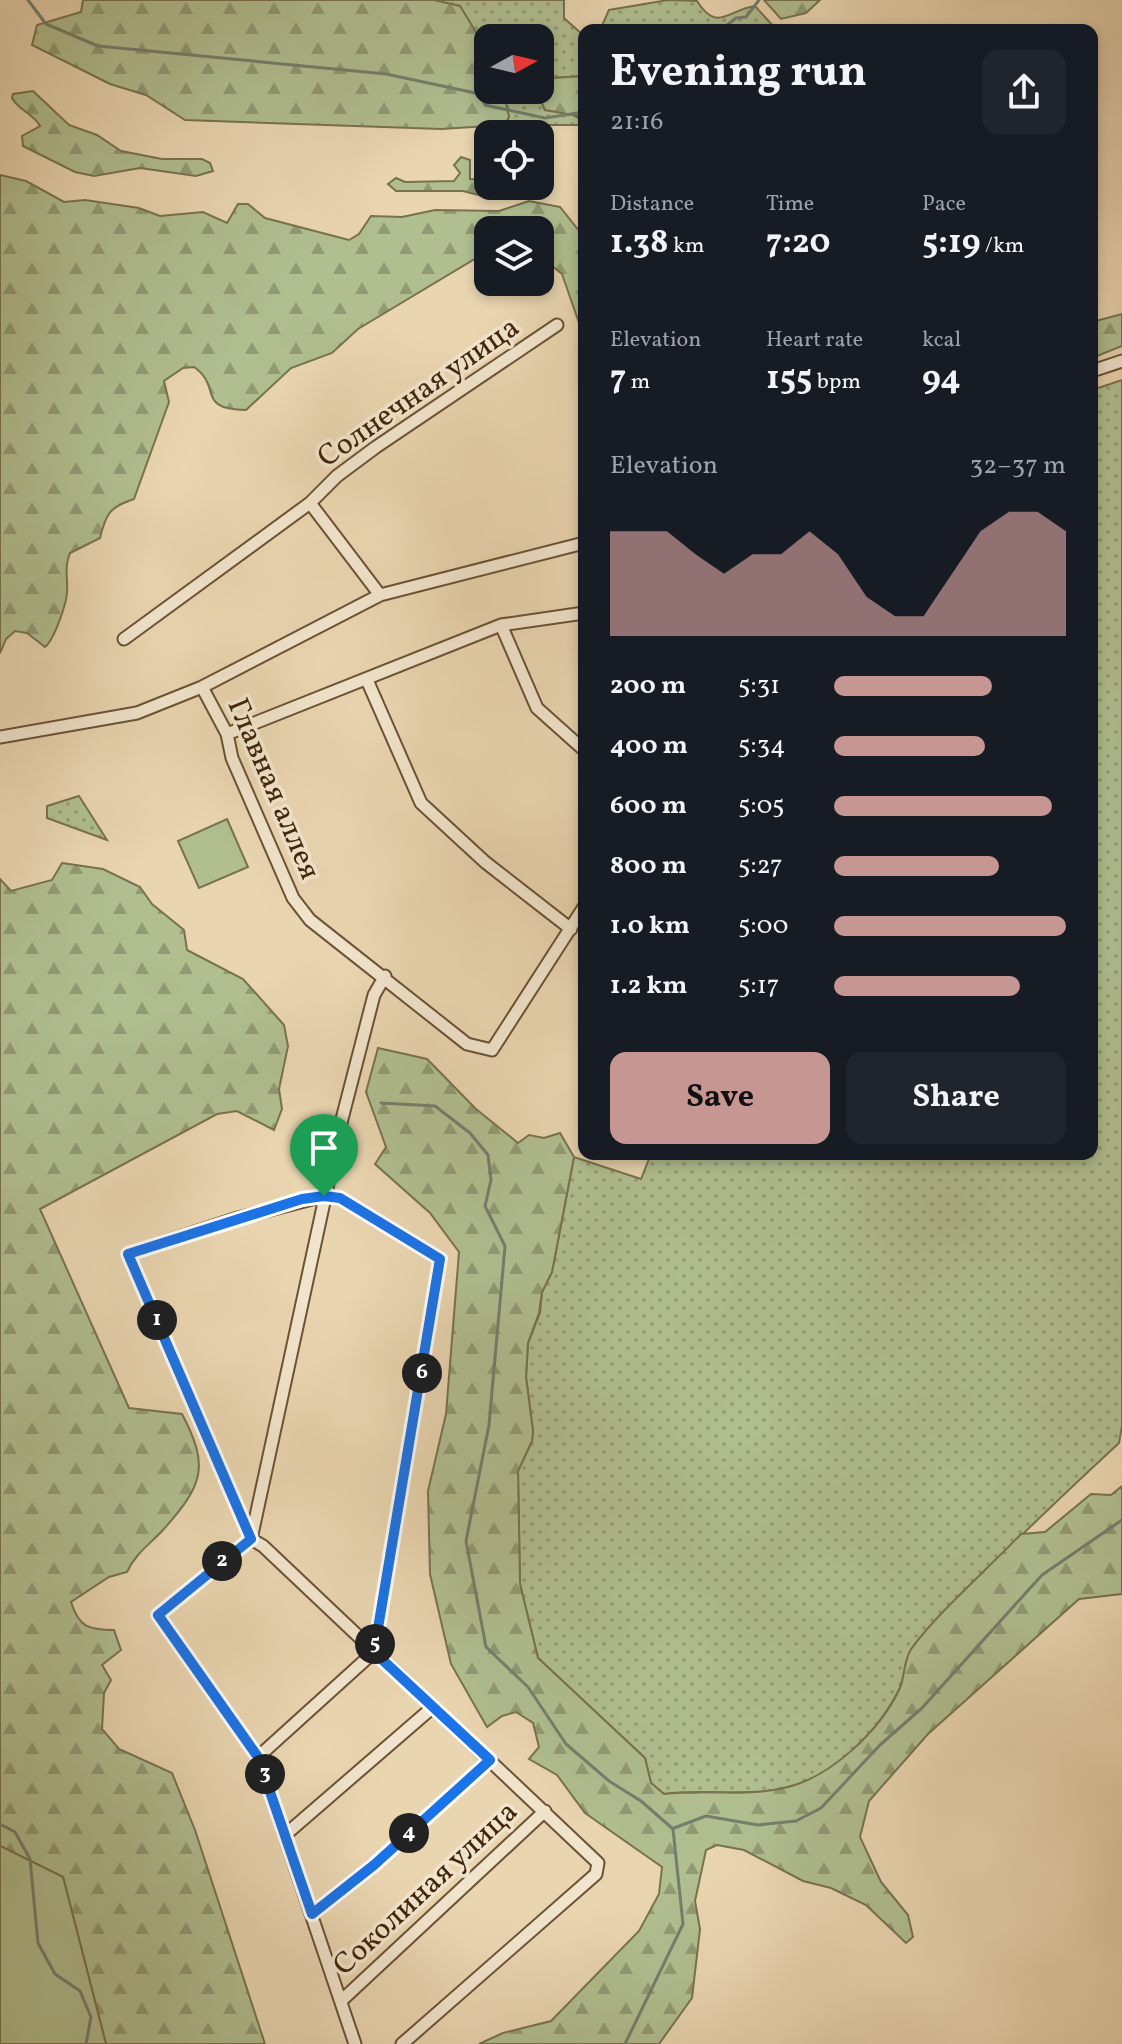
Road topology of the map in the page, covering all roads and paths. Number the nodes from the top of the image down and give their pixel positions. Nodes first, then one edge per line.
1 (557, 325) dead end
2 (1122, 361) edge
3 (1098, 369) edge
4 (310, 503) junction
5 (578, 545) edge
6 (380, 595) junction
7 (578, 614) edge
8 (501, 625) junction
9 (124, 639) dead end
10 (367, 680) junction
11 (202, 687) junction
12 (227, 734) junction
13 (0, 737) edge
14 (578, 745) edge
15 (578, 917) edge
16 (571, 929) junction
17 (385, 976) junction
18 (324, 1196) junction
19 (251, 1539) junction
20 (374, 1652) junction
21 (433, 1707) junction
22 (258, 1757) junction
23 (490, 1760) junction
24 (545, 1811) junction
25 (285, 1835) junction
26 (312, 1914) junction
27 (341, 2001) junction
28 (355, 2044) edge
29 (402, 2044) edge

1 - 4 street, Солнечная улица
2 - 3 street
4 - 6 street, Солнечная улица
4 - 9 street, Солнечная улица
5 - 6 street
6 - 11 street
7 - 8 street
8 - 10 street
8 - 14 street
10 - 12 street
10 - 16 street
11 - 12 street, Главная аллея
11 - 13 street
12 - 17 street, Главная аллея
15 - 16 street
16 - 17 street, Главная аллея
17 - 18 street
18 - 19 street
18 - 19 street
18 - 20 street
19 - 20 street
19 - 22 street
20 - 21 street
20 - 22 street
21 - 23 street
21 - 25 street
22 - 25 street
23 - 24 street
23 - 26 street
24 - 27 street, Соколиная улица
24 - 29 street
25 - 26 street
26 - 27 street
27 - 28 street

